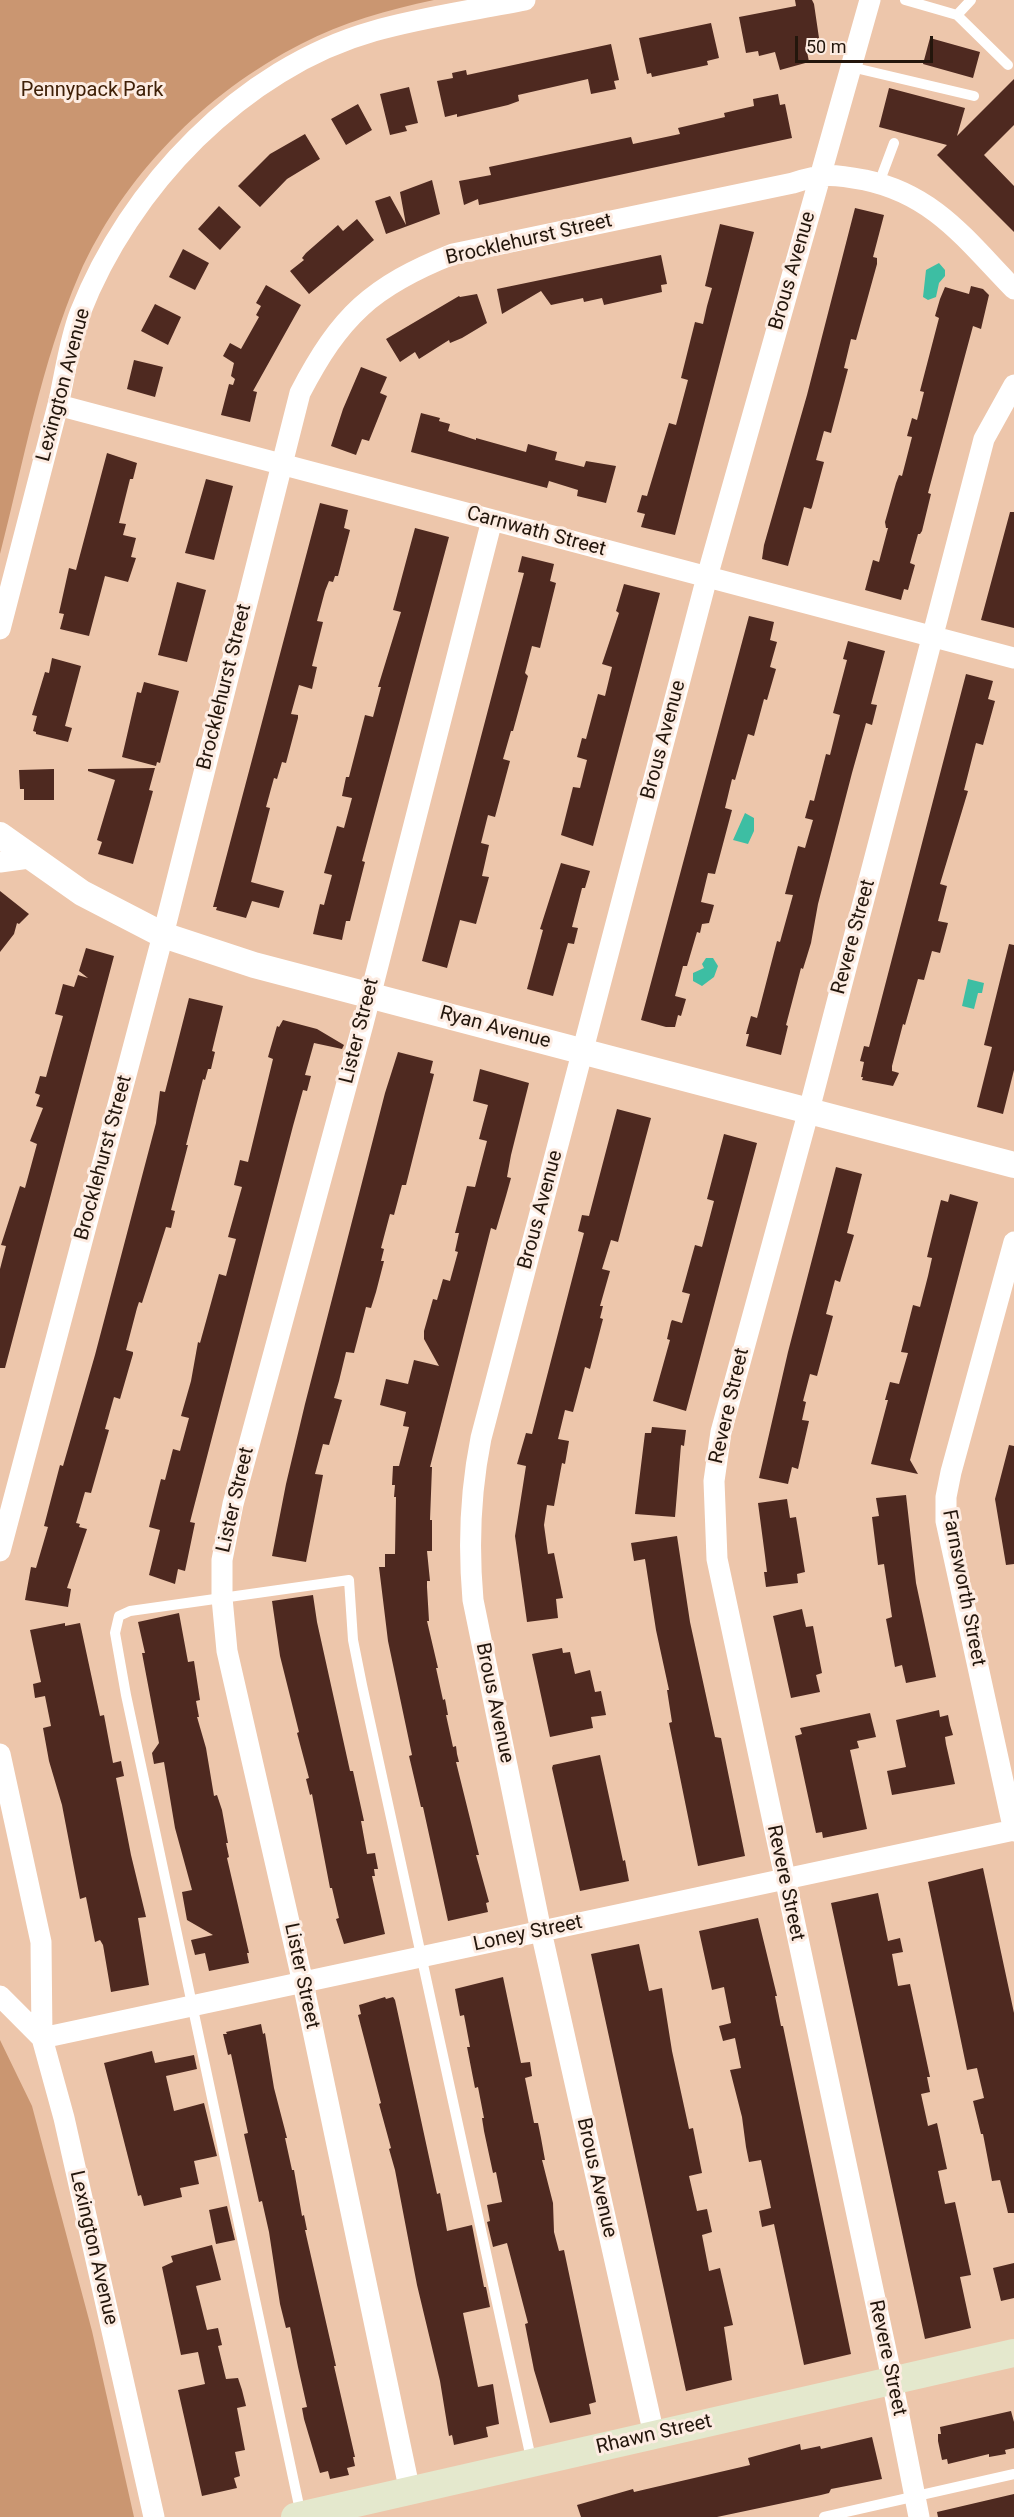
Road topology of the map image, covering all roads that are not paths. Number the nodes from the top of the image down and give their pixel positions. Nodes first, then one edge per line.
1 (525, 0) edge
2 (870, 0) edge
3 (905, 0) edge
4 (970, 0) edge
5 (957, 15) junction
6 (1008, 65) dead end
7 (851, 67) junction
8 (974, 96) dead end
9 (894, 143) dead end
10 (820, 174) junction
11 (879, 183) junction
12 (1014, 289) edge
13 (1014, 385) edge
14 (58, 405) junction
15 (282, 464) junction
16 (492, 520) junction
17 (707, 577) junction
18 (0, 629) edge
19 (934, 636) junction
20 (1014, 658) edge
21 (0, 835) edge
22 (29, 858) junction
23 (0, 862) edge
24 (163, 935) junction
25 (369, 995) junction
26 (582, 1051) junction
27 (809, 1110) junction
28 (1014, 1165) edge
29 (1014, 1242) edge
30 (0, 1551) edge
31 (222, 1598) junction
32 (0, 1754) edge
33 (1014, 1830) edge
34 (784, 1879) junction
35 (541, 1931) junction
36 (420, 1958) junction
37 (303, 1983) junction
38 (0, 1996) edge
39 (192, 2006) junction
40 (42, 2038) junction
41 (1014, 2354) edge
42 (893, 2381) junction
43 (654, 2435) junction
44 (532, 2463) junction
45 (1014, 2474) edge
46 (410, 2492) junction
47 (917, 2507) edge
48 (298, 2516) edge
49 (154, 2517) edge
50 (824, 2517) edge

1 - 14 street, Lexington Avenue
2 - 7 street, Brous Avenue
3 - 5 lane
4 - 5 lane
5 - 6 lane
7 - 8 lane
7 - 10 street, Brous Avenue
9 - 11 lane
10 - 11 street
10 - 15 street, Brocklehurst Street
10 - 17 street, Brous Avenue
11 - 12 street
13 - 19 street, Revere Street
14 - 15 street, Carnwath Street
14 - 18 street, Lexington Avenue
15 - 16 street, Carnwath Street
15 - 24 street, Brocklehurst Street
16 - 17 street, Carnwath Street
16 - 25 street, Lister Street
17 - 19 street, Carnwath Street
17 - 26 street, Brous Avenue
19 - 20 street, Carnwath Street
19 - 27 street, Revere Street
21 - 22 street, Ryan Avenue
22 - 23 street
22 - 24 street, Ryan Avenue
24 - 25 street, Ryan Avenue
24 - 30 street, Brocklehurst Street
25 - 26 street, Ryan Avenue
25 - 31 street, Lister Street
26 - 27 street, Ryan Avenue
26 - 35 street, Brous Avenue
27 - 28 street, Ryan Avenue
27 - 34 street, Revere Street
29 - 33 street, Farnsworth Street
31 - 36 lane
31 - 37 street, Lister Street
31 - 39 lane
32 - 40 street
33 - 34 street, Loney Street
34 - 35 street, Loney Street
34 - 42 street, Revere Street
35 - 36 street, Loney Street
35 - 43 street, Brous Avenue
36 - 37 street, Loney Street
36 - 44 lane
37 - 39 street, Loney Street
37 - 46 street, Lister Street
38 - 40 street, Lexington Avenue
39 - 40 street, Loney Street
39 - 48 lane
40 - 49 street, Lexington Avenue
41 - 42 main road, Rhawn Street
42 - 43 main road, Rhawn Street
42 - 47 street, Revere Street
43 - 44 main road, Rhawn Street
44 - 46 main road, Rhawn Street
45 - 47 lane
46 - 48 main road, Rhawn Street
47 - 50 lane

